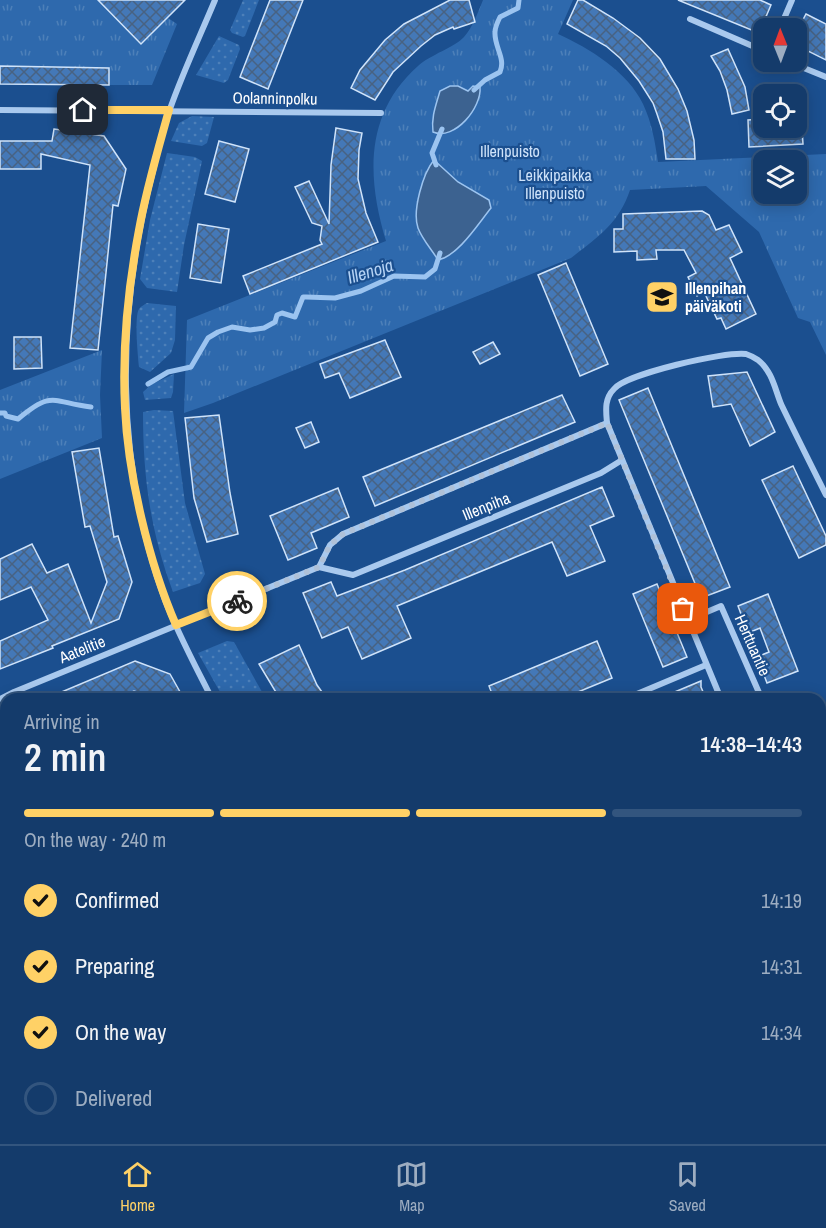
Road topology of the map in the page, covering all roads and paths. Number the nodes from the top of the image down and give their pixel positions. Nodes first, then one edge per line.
1 (215, 0) edge
2 (792, 0) edge
3 (784, 18) edge
4 (690, 19) dead end
5 (753, 46) edge
6 (807, 69) edge
7 (826, 77) edge
8 (0, 110) edge
9 (169, 110) junction
10 (381, 113) dead end
11 (607, 423) junction
12 (622, 460) junction
13 (826, 495) edge
14 (319, 567) junction
15 (688, 620) junction
16 (176, 625) junction
17 (706, 665) junction
18 (12, 693) edge
19 (209, 693) edge
20 (639, 693) edge
21 (718, 693) edge
22 (759, 693) edge

1 - 9 street
2 - 3 street
4 - 5 street
6 - 7 street
8 - 9 street, Oolanninpolku
9 - 10 street, Oolanninpolku
9 - 16 street
11 - 12 street
11 - 13 street
11 - 14 street, Illenpiha
12 - 14 street, Illenpiha
12 - 15 street
14 - 16 street
15 - 17 street
15 - 22 street, Herttuantie
16 - 18 street, Aatelitie
16 - 19 street
17 - 20 street
17 - 21 street

